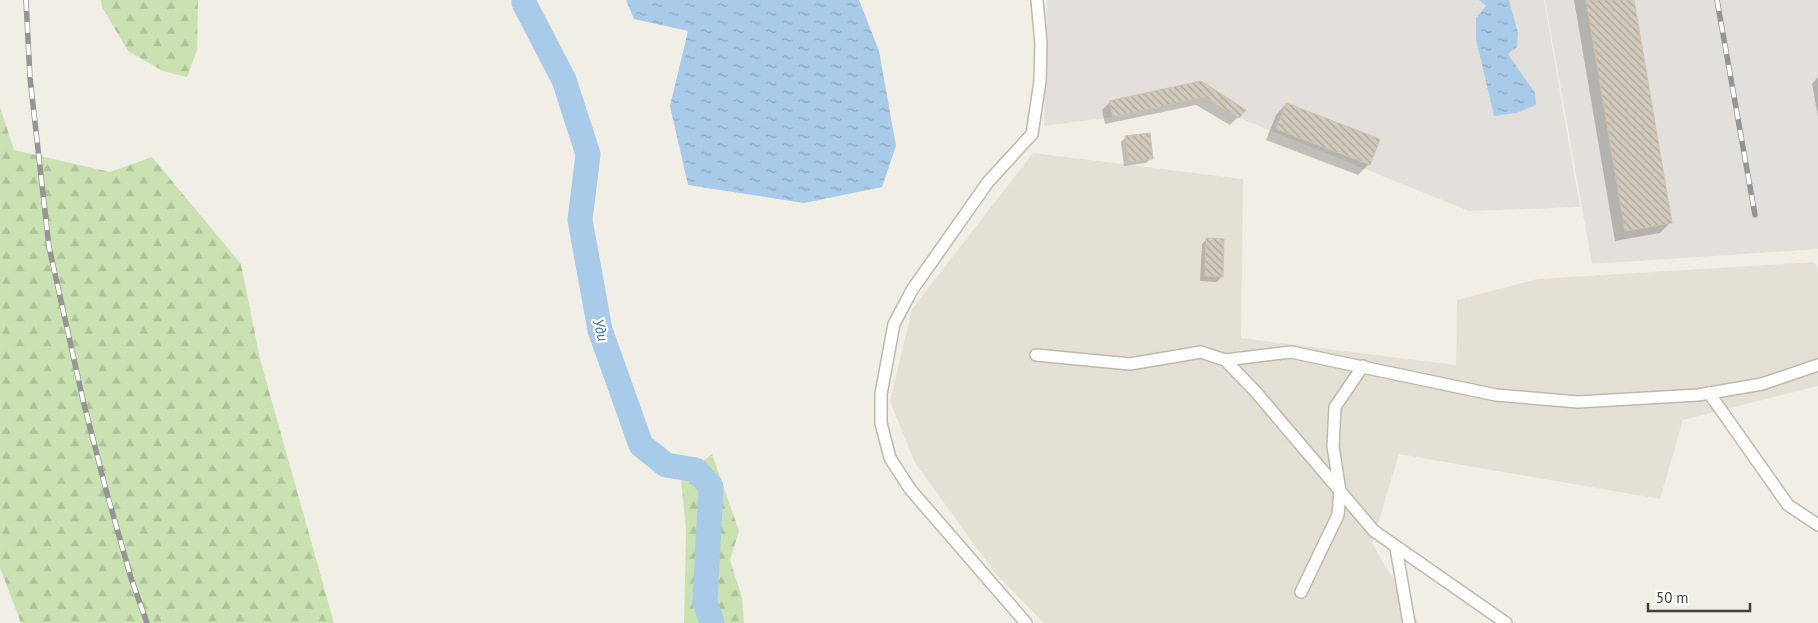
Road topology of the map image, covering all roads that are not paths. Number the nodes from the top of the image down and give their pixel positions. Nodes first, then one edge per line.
1 (1037, 0) edge
2 (1036, 355) dead end
3 (1225, 360) junction
4 (1818, 364) edge
5 (1363, 366) junction
6 (1709, 393) junction
7 (1340, 491) junction
8 (1818, 525) edge
9 (1396, 548) junction
10 (1301, 592) dead end
11 (1026, 623) edge
12 (1409, 623) edge
13 (1506, 623) edge

1 - 11 street
2 - 3 street
3 - 5 street
3 - 7 street
4 - 6 street
5 - 6 street
5 - 7 street
6 - 8 street
7 - 9 street
7 - 10 street
9 - 12 street
9 - 13 street

